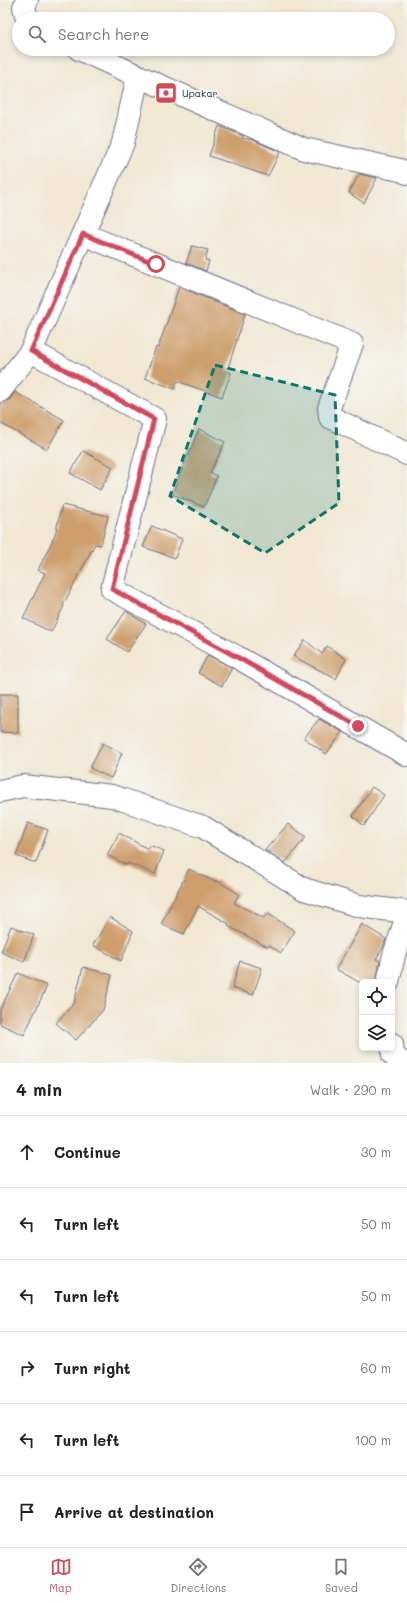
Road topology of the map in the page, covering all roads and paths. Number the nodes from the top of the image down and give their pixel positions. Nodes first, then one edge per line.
1 (27, 0) edge
2 (25, 12) edge
3 (94, 56) edge
4 (138, 76) junction
5 (407, 173) edge
6 (83, 234) junction
7 (31, 351) junction
8 (0, 391) edge
9 (407, 454) edge
10 (407, 755) edge
11 (0, 791) edge
12 (407, 912) edge
13 (407, 916) edge
14 (389, 979) edge
15 (393, 1051) edge
16 (402, 1063) edge

1 - 2 street
3 - 4 street
4 - 5 street
4 - 6 street
6 - 7 street
6 - 9 street
7 - 8 street
7 - 10 street
11 - 12 street
13 - 14 street
15 - 16 street

